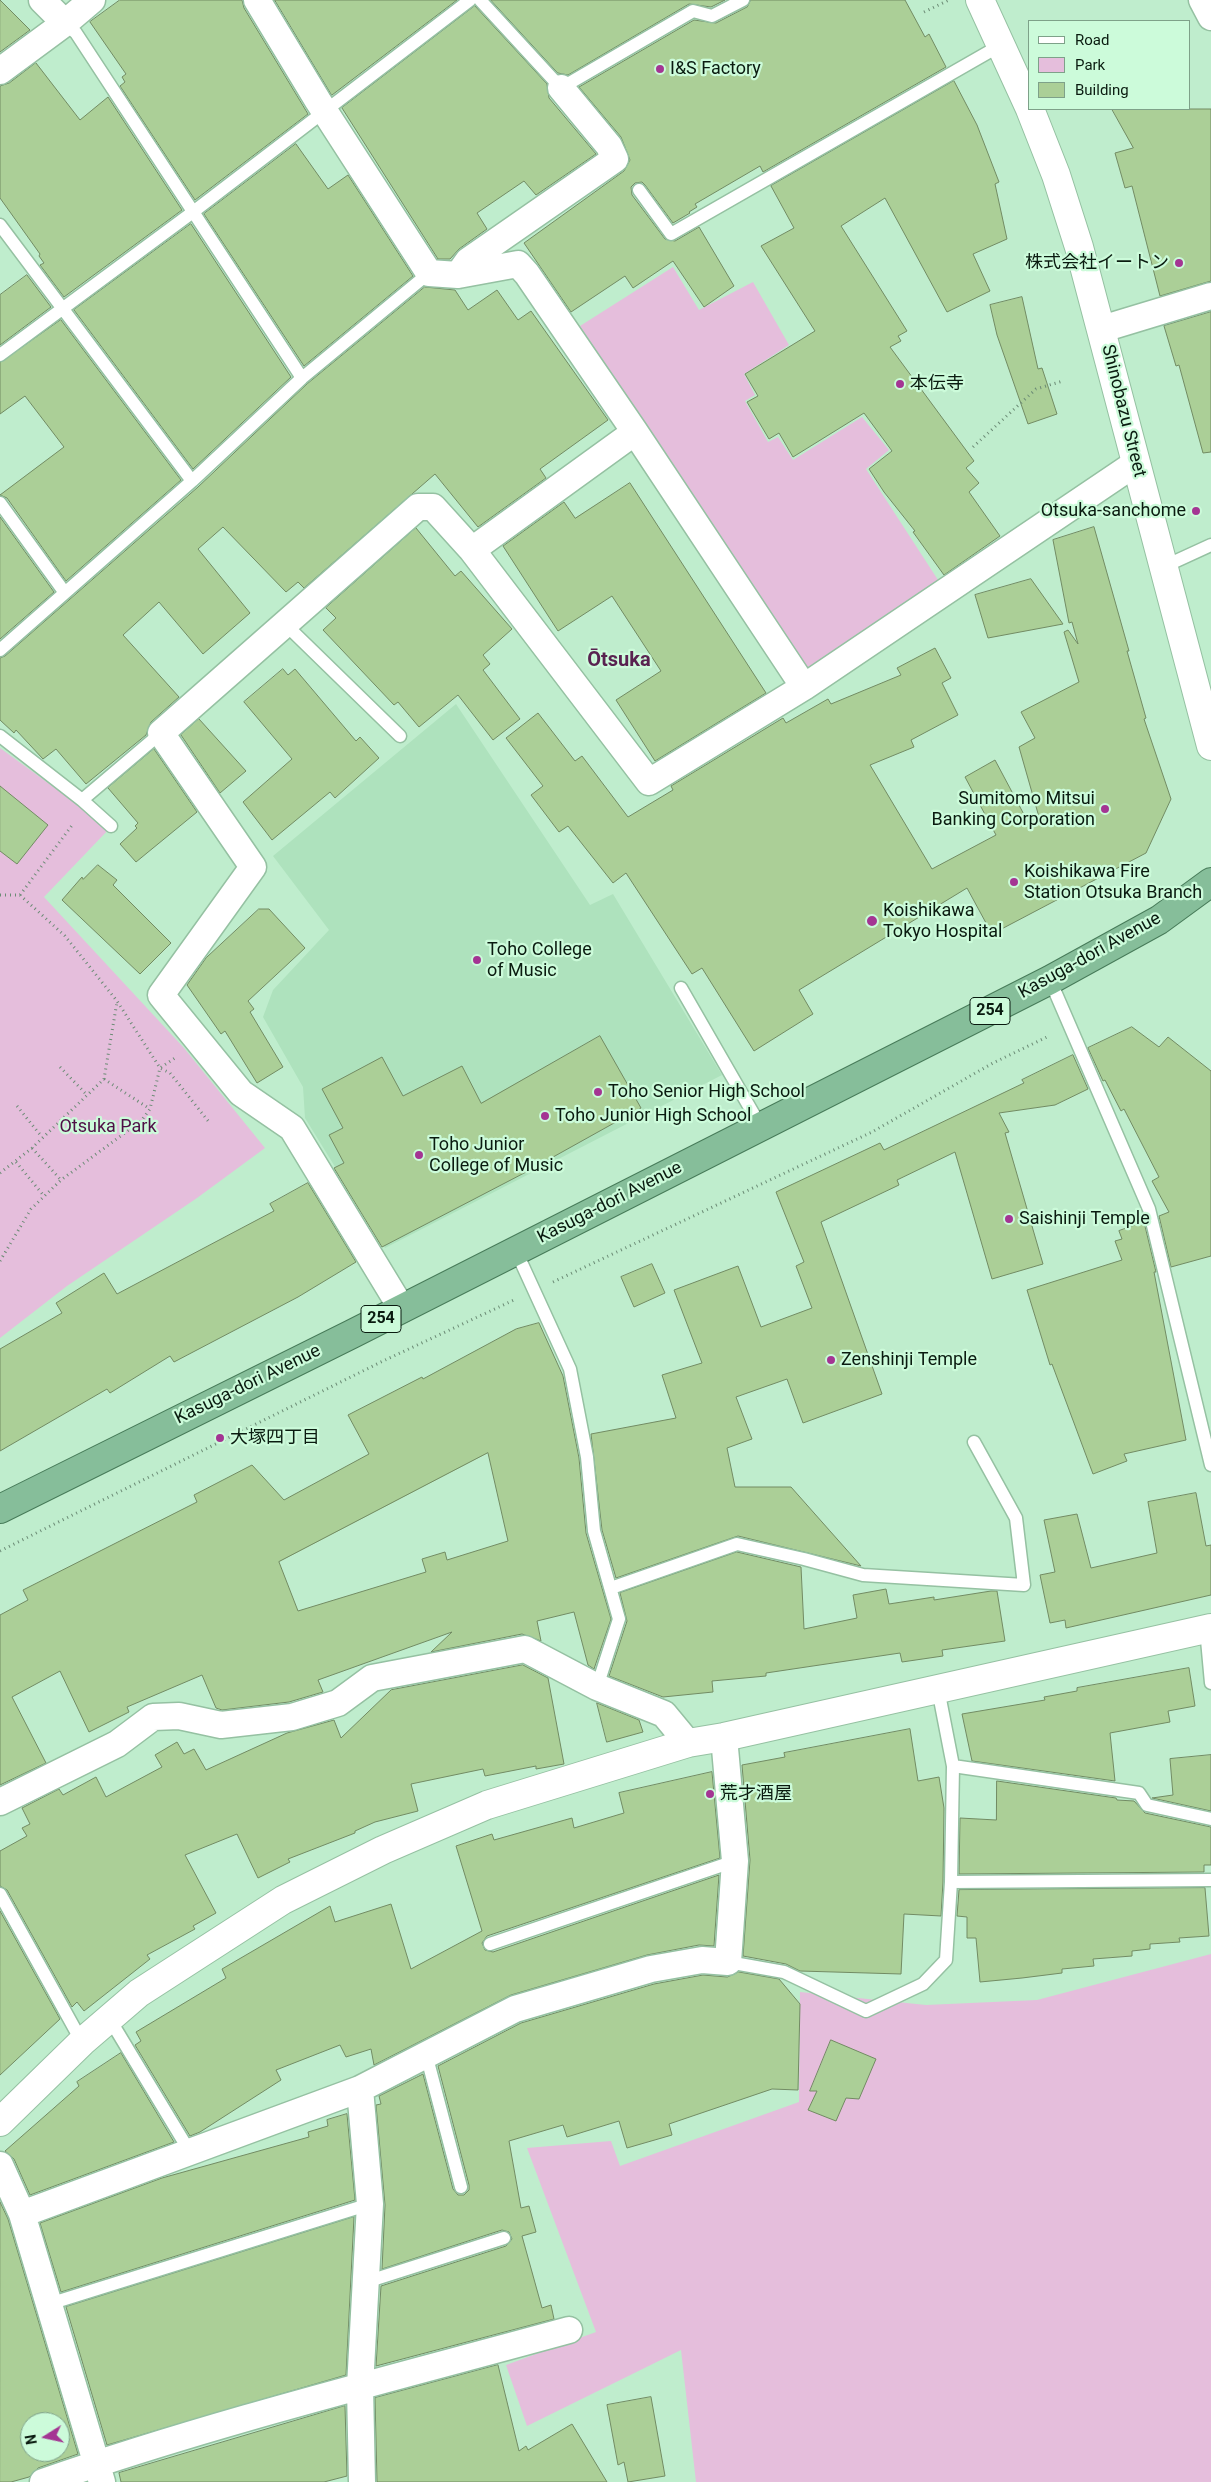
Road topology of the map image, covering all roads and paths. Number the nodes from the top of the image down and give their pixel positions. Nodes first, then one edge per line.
1 (42, 0) edge
2 (92, 0) edge
3 (256, 0) edge
4 (470, 0) edge
5 (480, 0) edge
6 (743, 0) edge
7 (949, 0) edge
8 (980, 0) edge
9 (1202, 0) edge
10 (924, 12) dead end
11 (1211, 17) edge
12 (65, 23) junction
13 (1001, 46) junction
14 (0, 71) edge
15 (561, 88) junction
16 (1028, 105) edge
17 (1030, 110) edge
18 (325, 111) junction
19 (640, 190) dead end
20 (193, 212) junction
21 (0, 225) edge
22 (429, 273) junction
23 (458, 274) junction
24 (1211, 296) edge
25 (63, 309) junction
26 (1102, 328) junction
27 (0, 355) edge
28 (302, 378) junction
29 (1063, 380) dead end
30 (635, 432) junction
31 (973, 447) dead end
32 (1136, 463) junction
33 (192, 482) junction
34 (0, 504) edge
35 (1211, 545) edge
36 (472, 550) junction
37 (1164, 567) junction
38 (65, 593) junction
39 (285, 624) junction
40 (0, 650) edge
41 (804, 687) junction
42 (160, 734) junction
43 (0, 736) edge
44 (400, 736) dead end
45 (1211, 746) edge
46 (84, 802) junction
47 (111, 826) dead end
48 (1211, 882) edge
49 (0, 894) edge
50 (20, 895) junction
51 (1050, 980) junction
52 (681, 988) dead end
53 (117, 1001) junction
54 (200, 1042) junction
55 (60, 1067) dead end
56 (160, 1068) junction
57 (104, 1079) junction
58 (87, 1095) junction
59 (17, 1106) dead end
60 (150, 1109) junction
61 (208, 1122) dead end
62 (761, 1126) junction
63 (42, 1137) junction
64 (32, 1148) junction
65 (16, 1162) junction
66 (0, 1173) edge
67 (61, 1180) junction
68 (44, 1196) junction
69 (516, 1251) junction
70 (0, 1261) edge
71 (402, 1309) junction
72 (1207, 1434) edge
73 (974, 1442) dead end
74 (1211, 1465) edge
75 (0, 1509) edge
76 (611, 1588) junction
77 (1208, 1629) edge
78 (1211, 1683) edge
79 (597, 1687) junction
80 (938, 1689) junction
81 (724, 1737) junction
82 (688, 1743) junction
83 (954, 1766) junction
84 (0, 1802) edge
85 (1211, 1819) edge
86 (735, 1861) junction
87 (1211, 1880) edge
88 (951, 1882) junction
89 (0, 1894) edge
90 (490, 1944) dead end
91 (728, 1962) junction
92 (109, 2018) junction
93 (82, 2042) junction
94 (426, 2054) junction
95 (360, 2089) junction
96 (0, 2122) edge
97 (190, 2152) junction
98 (0, 2165) edge
99 (461, 2187) dead end
100 (370, 2204) junction
101 (22, 2214) junction
102 (504, 2238) dead end
103 (366, 2282) junction
104 (49, 2304) junction
105 (570, 2330) dead end
106 (360, 2387) junction
107 (99, 2473) edge
108 (43, 2482) edge
109 (362, 2482) edge

1 - 12 street
2 - 12 street
3 - 18 street
4 - 18 lane
5 - 15 lane
6 - 15 lane
7 - 10 path
8 - 13 street, Shinobazu Street
9 - 11 street
12 - 14 street
12 - 20 lane
13 - 16 street, Shinobazu Street
13 - 19 lane
15 - 23 street
17 - 26 street, Shinobazu Street
18 - 20 lane
18 - 22 street
20 - 25 lane
20 - 28 lane
21 - 25 lane
22 - 23 street
22 - 28 lane
23 - 30 street
24 - 26 street
25 - 27 lane
25 - 33 lane
26 - 32 street, Shinobazu Street
28 - 33 lane
29 - 31 path
30 - 36 street
30 - 41 street
32 - 37 street, Shinobazu Street
32 - 41 street
33 - 38 lane
34 - 38 lane
35 - 37 lane
36 - 39 street
36 - 41 street
37 - 45 street, Shinobazu Street
38 - 40 lane
39 - 42 street
39 - 44 lane
42 - 46 lane
42 - 54 street
43 - 46 lane
46 - 47 lane
46 - 50 path
48 - 51 highway, Kasuga-dori Avenue / 254
49 - 50 path
50 - 53 path
51 - 62 highway, Kasuga-dori Avenue / 254
51 - 72 lane
52 - 62 lane
53 - 56 path
53 - 57 path
54 - 56 path
54 - 71 street
55 - 58 path
56 - 60 path
56 - 61 path
57 - 58 path
57 - 60 path
58 - 63 path
59 - 63 path
60 - 67 path
62 - 69 highway, Kasuga-dori Avenue / 254
63 - 64 path
64 - 65 path
64 - 67 path
65 - 66 path
65 - 68 path
67 - 68 path
68 - 70 path
69 - 71 highway, Kasuga-dori Avenue / 254
69 - 76 lane
71 - 75 highway, Kasuga-dori Avenue / 254
72 - 74 lane
73 - 76 lane
76 - 79 lane
77 - 78 lane
77 - 80 street
79 - 82 street
79 - 84 street
80 - 81 street
80 - 83 lane
81 - 82 street
81 - 86 street
82 - 92 street
83 - 85 lane
83 - 88 lane
86 - 90 lane
86 - 91 street
87 - 88 lane
88 - 91 lane
89 - 93 lane
91 - 94 street
92 - 93 street
92 - 97 lane
93 - 96 street
94 - 95 street
94 - 99 lane
95 - 97 street
95 - 100 street
97 - 101 street
98 - 101 street
100 - 103 street
100 - 104 lane
101 - 104 street
102 - 103 lane
103 - 106 street
104 - 107 street
105 - 106 street
106 - 107 street
106 - 109 street
107 - 108 street

